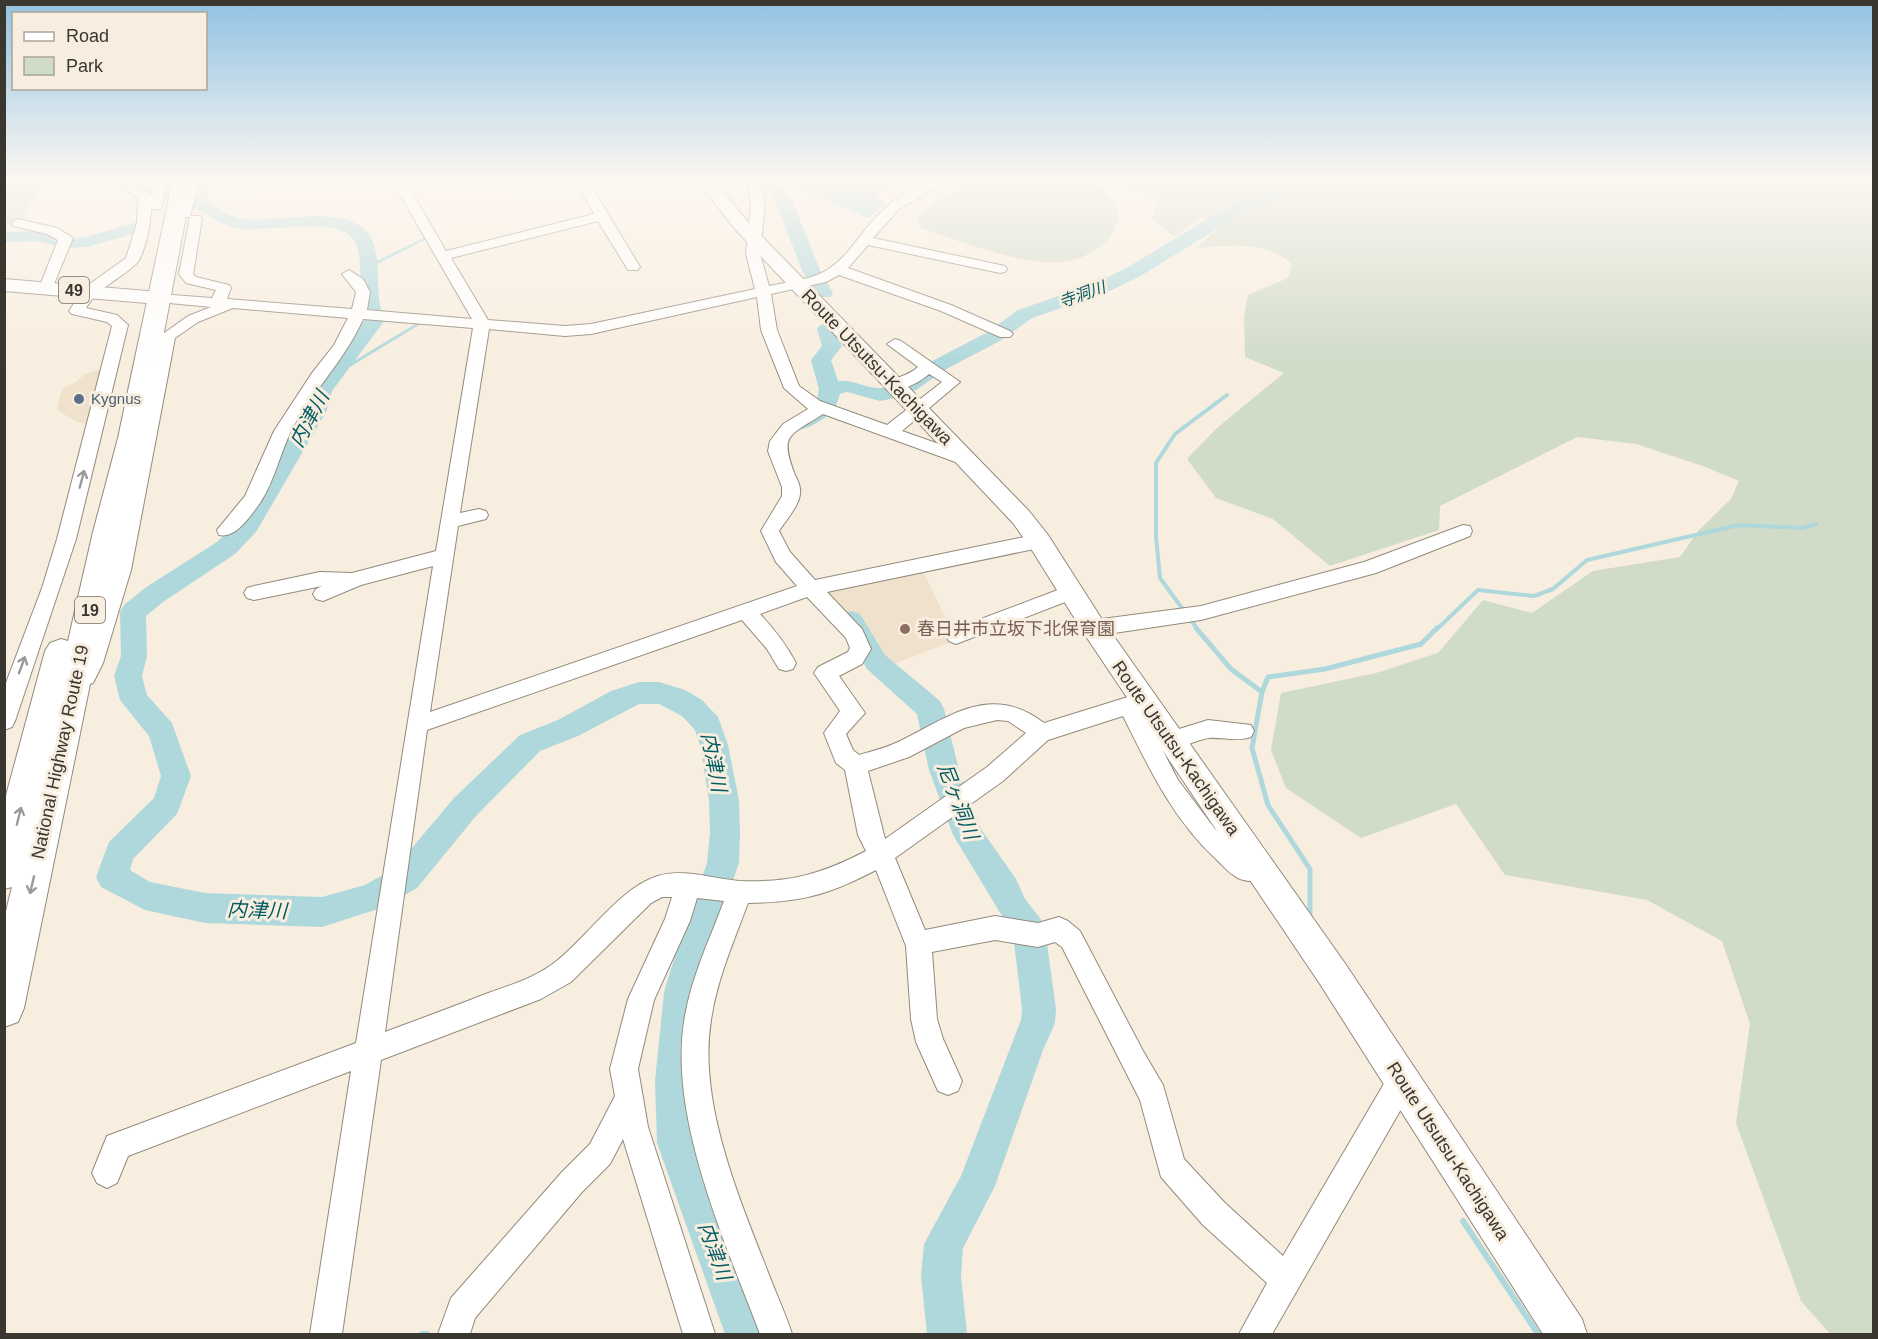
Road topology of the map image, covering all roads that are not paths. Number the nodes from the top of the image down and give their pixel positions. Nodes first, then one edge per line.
1 (65, 241) edge
2 (138, 241) edge
3 (165, 241) edge
4 (179, 241) edge
5 (179, 241) edge
6 (433, 241) edge
7 (499, 241) edge
8 (617, 241) edge
9 (754, 241) edge
10 (758, 241) edge
11 (864, 241) edge
12 (872, 241) edge
13 (177, 250) dead end
14 (441, 256) junction
15 (633, 267) dead end
16 (1000, 269) dead end
17 (839, 270) junction
18 (349, 274) dead end
19 (810, 282) junction
20 (4, 285) edge
21 (46, 288) junction
22 (89, 291) junction
23 (763, 291) junction
24 (151, 298) junction
25 (226, 303) junction
26 (358, 314) junction
27 (482, 323) junction
28 (1005, 334) dead end
29 (895, 344) dead end
30 (928, 366) junction
31 (894, 385) junction
32 (821, 408) junction
33 (917, 409) junction
34 (890, 432) junction
35 (966, 460) junction
36 (479, 515) dead end
37 (449, 522) junction
38 (226, 530) dead end
39 (1463, 531) dead end
40 (1039, 541) junction
41 (444, 556) junction
42 (355, 579) junction
43 (812, 588) junction
44 (1071, 592) junction
45 (254, 593) dead end
46 (323, 594) dead end
47 (746, 611) junction
48 (1094, 628) junction
49 (956, 636) dead end
50 (786, 663) dead end
51 (70, 704) junction
52 (1137, 704) junction
53 (4, 721) edge
54 (417, 725) junction
55 (1243, 731) dead end
56 (1041, 733) junction
57 (1171, 740) junction
58 (855, 766) junction
59 (879, 856) junction
60 (1261, 870) junction
61 (4, 873) edge
62 (688, 886) junction
63 (740, 892) junction
64 (920, 942) junction
65 (4, 1008) edge
66 (370, 1053) junction
67 (1402, 1080) junction
68 (948, 1081) dead end
69 (629, 1098) junction
70 (107, 1173) dead end
71 (1287, 1280) junction
72 (326, 1335) edge
73 (454, 1335) edge
74 (699, 1335) edge
75 (776, 1335) edge
76 (1255, 1335) edge
77 (1567, 1335) edge

1 - 21 street
2 - 22 street
3 - 24 highway, National Highway Route 19 / 19
4 - 25 street
5 - 13 street
6 - 14 street
7 - 14 street
8 - 15 street
9 - 23 street
10 - 19 main road, Route Utsutsu-Kachigawa
11 - 17 street
12 - 16 street
14 - 27 street
17 - 19 street
17 - 28 street
18 - 26 street
19 - 23 street
19 - 31 main road, Route Utsutsu-Kachigawa
20 - 21 main road, 49
21 - 22 main road, 49
22 - 24 main road, 49
53 -> 22 street
23 - 27 street
23 - 32 street
24 - 25 street
24 - 51 highway, National Highway Route 19 / 19
61 -> 24 highway, National Highway Route 19 / 19
25 - 26 street
25 - 51 street
26 - 27 street
26 - 38 street
27 - 37 street
29 - 30 street
30 - 31 street
30 - 33 street
31 - 33 main road, Route Utsutsu-Kachigawa
32 - 34 street
32 - 43 street
33 - 34 street
33 - 35 main road, Route Utsutsu-Kachigawa
34 - 35 street
35 - 40 main road, Route Utsutsu-Kachigawa
36 - 37 street
37 - 41 street
39 - 48 street
40 - 43 street
40 - 44 main road, Route Utsutsu-Kachigawa
41 - 42 street
41 - 54 street
42 - 45 street
42 - 46 street
43 - 47 street
43 - 58 street
44 - 48 main road, Route Utsutsu-Kachigawa
44 - 49 street
47 - 50 street
47 - 54 street
48 - 52 main road, Route Utsutsu-Kachigawa
51 -> 65 highway, National Highway Route 19 / 19
52 - 56 street
52 - 57 main road, Route Utsutsu-Kachigawa
52 - 60 street
54 - 66 street
55 - 57 street
56 - 58 street
56 - 59 street
57 - 60 main road, Route Utsutsu-Kachigawa
58 - 59 street
59 - 63 street
59 - 64 street
60 - 67 main road, Route Utsutsu-Kachigawa
62 - 63 street
62 - 66 street
62 - 69 street
63 - 75 street
64 - 68 street
64 - 71 street
66 - 70 street
66 - 72 street
67 - 71 street
67 - 77 main road, Route Utsutsu-Kachigawa
69 - 73 street
69 - 74 street
71 - 76 street

